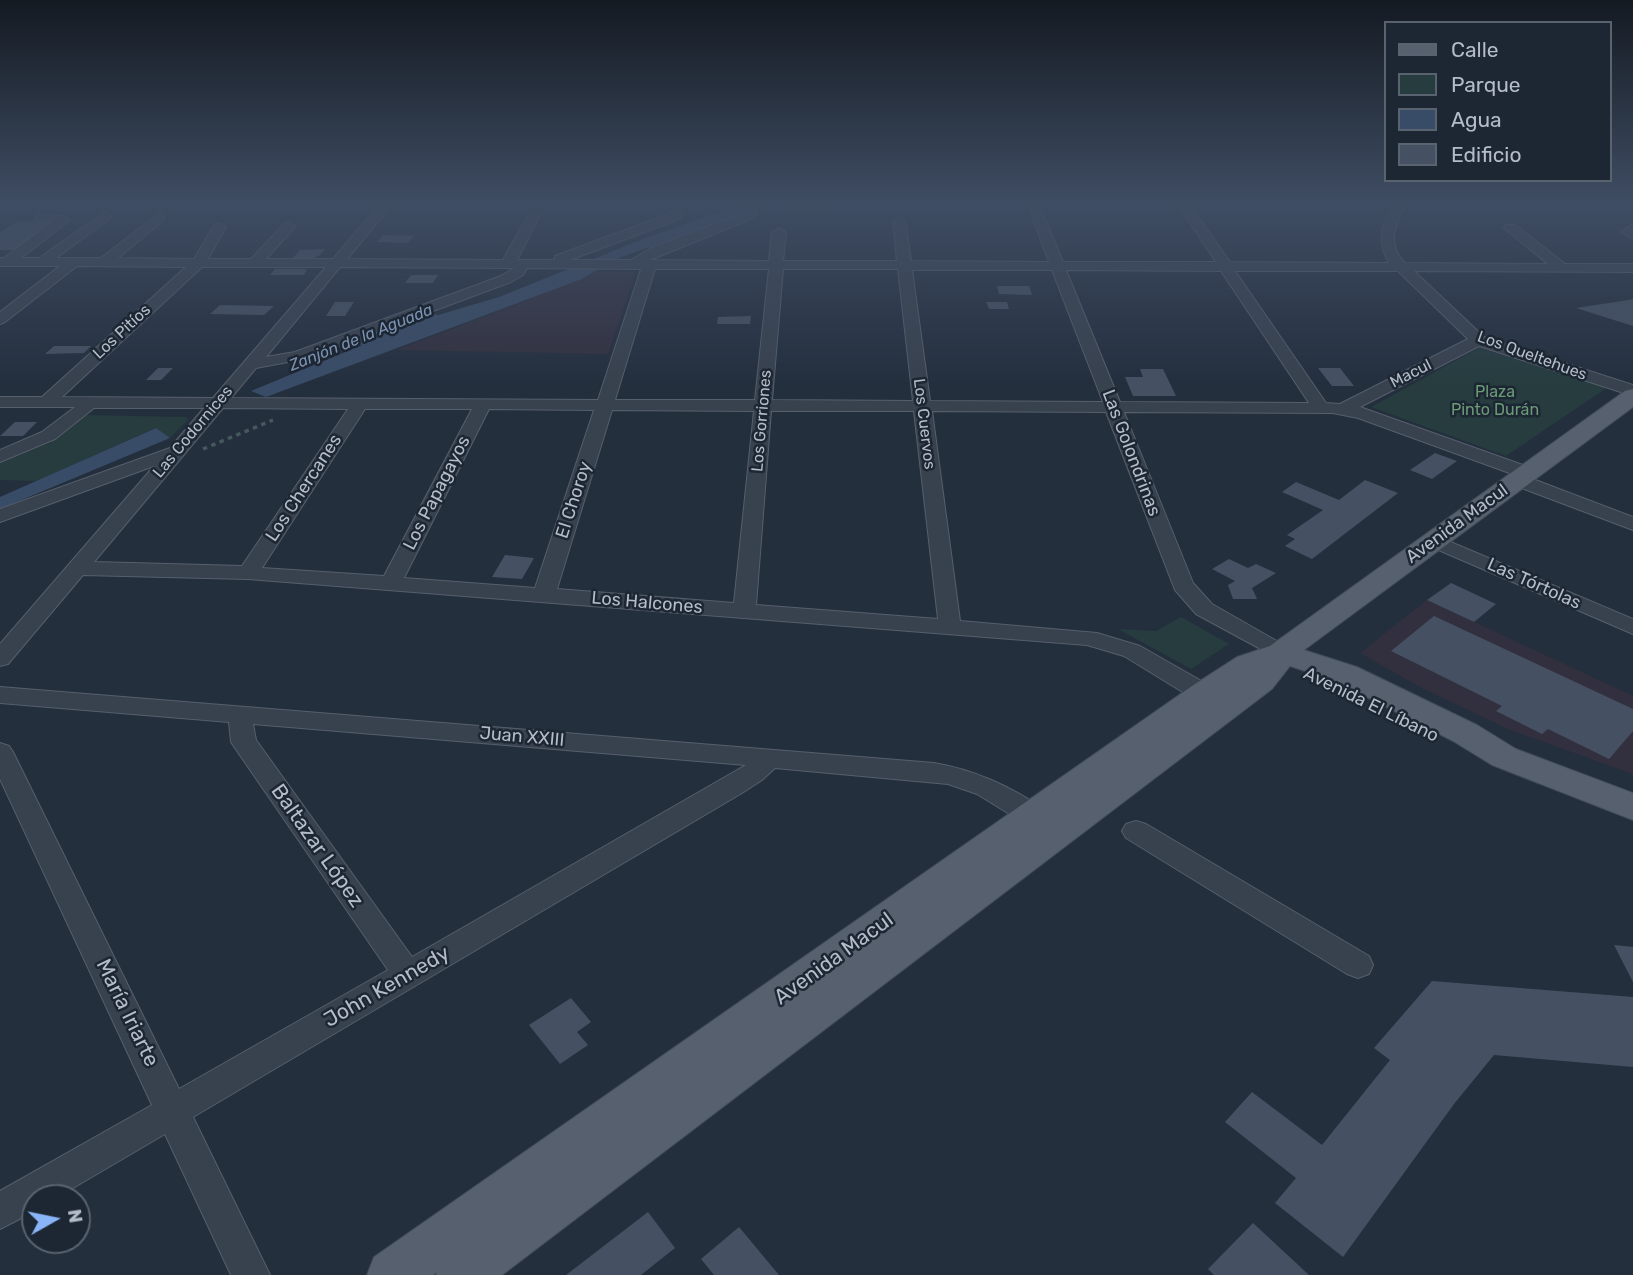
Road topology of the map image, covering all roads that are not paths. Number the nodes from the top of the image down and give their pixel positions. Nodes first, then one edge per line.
1 (71, 264) edge
2 (196, 264) edge
3 (335, 264) edge
4 (516, 264) edge
5 (635, 264) edge
6 (706, 264) edge
7 (1398, 264) edge
8 (1557, 264) edge
9 (776, 265) junction
10 (904, 266) junction
11 (1057, 266) junction
12 (1225, 267) junction
13 (1400, 268) junction
14 (1562, 268) junction
15 (1633, 268) edge
16 (0, 319) edge
17 (1478, 340) junction
18 (251, 364) junction
19 (1633, 391) edge
20 (1633, 397) edge
21 (0, 402) edge
22 (47, 402) junction
23 (90, 402) junction
24 (218, 403) junction
25 (360, 403) junction
26 (483, 404) junction
27 (605, 404) junction
28 (763, 405) junction
29 (922, 406) junction
30 (1112, 406) junction
31 (1320, 407) junction
32 (1345, 409) junction
33 (177, 451) junction
34 (0, 456) edge
35 (1522, 477) junction
36 (0, 516) edge
37 (1633, 524) edge
38 (1434, 541) junction
39 (77, 568) junction
40 (248, 573) junction
41 (391, 583) junction
42 (544, 595) junction
43 (744, 611) junction
44 (950, 627) junction
45 (1633, 627) edge
46 (1281, 653) junction
47 (0, 659) edge
48 (1203, 693) junction
49 (0, 695) edge
50 (243, 713) junction
51 (0, 752) edge
52 (769, 758) junction
53 (1633, 807) edge
54 (1034, 816) junction
55 (1136, 831) dead end
56 (1358, 965) dead end
57 (408, 975) junction
58 (174, 1111) junction
59 (0, 1211) edge
60 (251, 1275) edge
61 (392, 1275) edge
62 (461, 1275) edge

1 - 16 street
2 - 22 street, Los Pitíos
3 - 18 street, Las Codornices
4 - 18 street
5 - 27 street, El Choroy
6 - 9 street
7 - 13 street, Los Queltehues
8 - 14 street
9 - 10 street
9 - 28 street, Los Gorriones
10 - 11 street
10 - 29 street, Los Cuervos
11 - 12 street
11 - 30 street, Las Golondrinas
12 - 13 street
12 - 31 street
13 - 14 street
13 - 17 street, Los Queltehues
14 - 15 street
17 - 19 street, Los Queltehues
17 - 32 street, Macul
18 - 24 street, Las Codornices
20 - 35 main road, Avenida Macul
21 - 22 street
22 - 23 street
23 - 24 street
23 - 34 street
24 - 25 street
24 - 33 street, Las Codornices
25 - 26 street
25 - 40 street, Los Chercanes
26 - 27 street
26 - 41 street, Los Papagayos
27 - 28 street
27 - 42 street, El Choroy
28 - 29 street
28 - 43 street, Los Gorriones
29 - 30 street
29 - 44 street, Los Cuervos
30 - 31 street
30 - 46 street, Las Golondrinas
31 - 32 street
32 - 35 street
33 - 36 street
33 - 39 street, Las Codornices
35 - 37 street
35 - 38 main road, Avenida Macul
38 - 45 street, Las Tórtolas
38 - 46 main road, Avenida Macul
39 - 40 street, Los Halcones
39 - 47 street, Las Codornices
40 - 41 street, Los Halcones
41 - 42 street, Los Halcones
42 - 43 street, Los Halcones
43 - 44 street, Los Halcones
44 - 48 street, Los Halcones
46 - 48 main road, Avenida Macul
46 - 53 main road, Avenida El Líbano
46 - 62 main road, Avenida Macul
48 - 54 main road, Avenida Macul
49 - 50 street, Juan XXIII
50 - 52 street, Juan XXIII
50 - 57 street, Baltazar López
51 - 58 street, María Iriarte
52 - 54 street, Juan XXIII
52 - 57 street, John Kennedy
54 - 61 main road, Avenida Macul
55 - 56 street
57 - 58 street, John Kennedy
58 - 59 street, John Kennedy
58 - 60 street, María Iriarte

